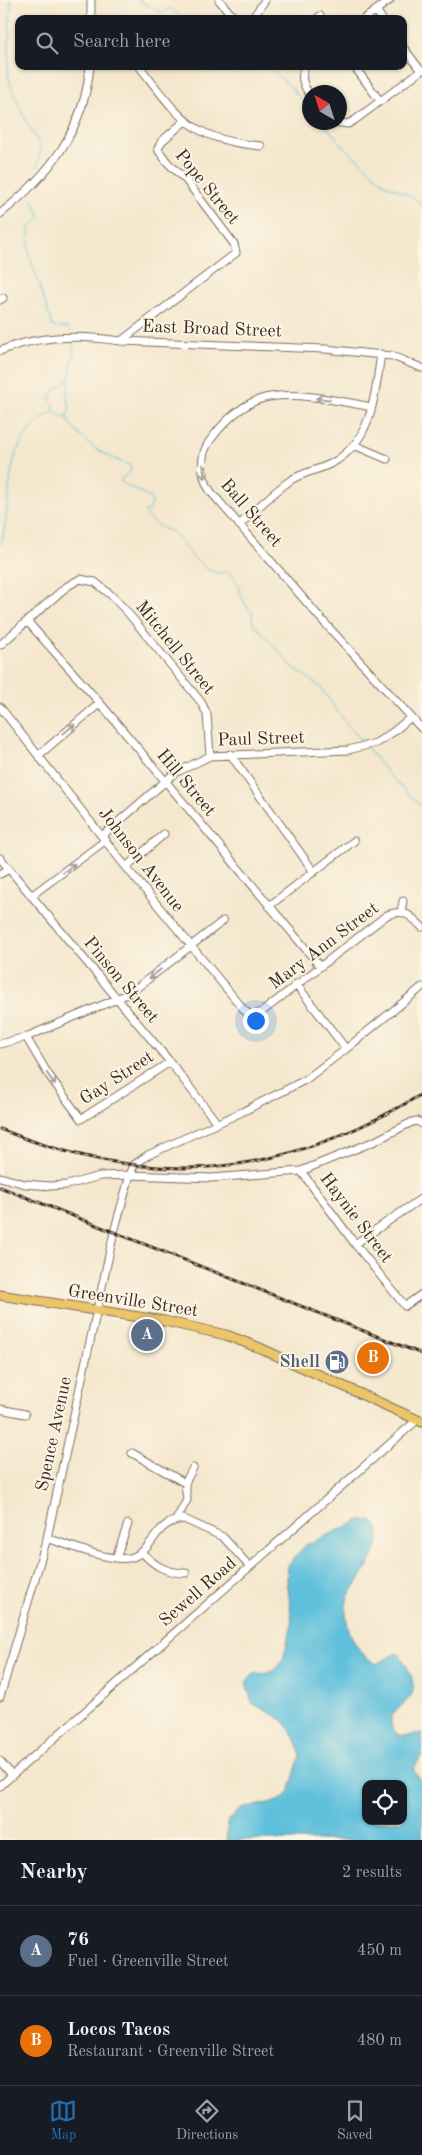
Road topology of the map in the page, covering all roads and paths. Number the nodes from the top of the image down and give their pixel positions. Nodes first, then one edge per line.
1 (91, 0) edge
2 (219, 0) edge
3 (265, 0) edge
4 (389, 0) edge
5 (376, 10) junction
6 (91, 15) edge
7 (232, 15) edge
8 (255, 15) edge
9 (369, 15) edge
10 (379, 15) edge
11 (407, 52) edge
12 (89, 70) edge
13 (142, 70) edge
14 (303, 70) edge
15 (357, 70) edge
16 (422, 70) edge
17 (304, 85) edge
18 (380, 101) junction
19 (185, 121) junction
20 (347, 124) edge
21 (261, 146) dead end
22 (0, 214) edge
23 (120, 342) junction
24 (0, 351) edge
25 (381, 354) junction
26 (422, 368) edge
27 (372, 407) junction
28 (354, 445) junction
29 (387, 459) dead end
30 (239, 525) junction
31 (27, 621) junction
32 (0, 645) edge
33 (100, 703) junction
34 (0, 707) edge
35 (411, 717) junction
36 (422, 728) edge
37 (230, 754) junction
38 (39, 755) junction
39 (210, 756) junction
40 (164, 782) junction
41 (164, 834) dead end
42 (104, 838) junction
43 (354, 841) dead end
44 (0, 858) edge
45 (126, 867) junction
46 (8, 869) junction
47 (314, 872) junction
48 (0, 874) edge
49 (31, 896) junction
50 (403, 901) dead end
51 (269, 906) junction
52 (401, 912) junction
53 (223, 921) dead end
54 (422, 927) edge
55 (190, 946) junction
56 (320, 966) junction
57 (296, 984) junction
58 (422, 987) edge
59 (117, 999) junction
60 (266, 1008) joint
61 (26, 1038) junction
62 (0, 1043) edge
63 (346, 1049) junction
64 (170, 1062) junction
65 (218, 1124) junction
66 (422, 1124) edge
67 (301, 1170) junction
68 (130, 1175) junction
69 (0, 1177) edge
70 (422, 1198) edge
71 (355, 1244) junction
72 (422, 1294) edge
73 (0, 1295) edge
74 (97, 1312) junction
75 (0, 1408) edge
76 (25, 1414) dead end
77 (419, 1421) edge
78 (132, 1453) dead end
79 (193, 1468) dead end
80 (186, 1483) junction
81 (176, 1520) junction
82 (128, 1524) dead end
83 (46, 1538) junction
84 (142, 1552) junction
85 (116, 1558) junction
86 (250, 1566) junction
87 (186, 1573) dead end
88 (0, 1697) edge
89 (0, 1761) edge
90 (12, 1775) junction
91 (0, 1786) edge

1 - 6 street
2 - 7 street
3 - 8 street
4 - 5 street
5 - 9 street
5 - 10 street
11 - 16 street
12 - 22 street
13 - 19 street
14 - 17 street
15 - 18 street
16 - 18 street
18 - 20 street
19 - 21 street
19 - 23 street, Pope Street
23 - 24 street, East Broad Street
23 - 25 street, East Broad Street
25 - 26 street, East Broad Street
25 - 27 street
27 - 28 street
27 -> 30 street, Ball Street
28 - 29 street
28 - 30 street
30 - 35 street, Ball Street
31 - 32 street
31 - 33 street, Hill Street
31 - 39 street, Mitchell Street
38 -> 33 street
33 - 40 street, Hill Street
34 - 38 street, Johnson Avenue
35 - 36 street, Ball Street
35 - 37 street, Paul Street
37 - 39 street, Paul Street
37 - 47 street
38 - 42 street, Johnson Avenue
39 - 40 street, Paul Street
40 - 42 street, Paul Street
40 - 51 street, Hill Street
41 - 45 street
42 - 45 street, Johnson Avenue
49 -> 42 street, Paul Street
43 - 47 street
44 - 46 street, Pinson Street
45 - 55 street, Johnson Avenue
46 - 48 street
46 - 49 street, Pinson Street
47 - 51 street
49 - 59 street, Pinson Street
50 - 52 street, Mary Ann Street
51 - 56 street, Hill Street
52 - 54 street, Mary Ann Street
52 - 56 street, Mary Ann Street
53 - 55 street
55 -> 59 street
55 - 60 street, Johnson Avenue
56 - 57 street, Mary Ann Street
57 - 60 street, Mary Ann Street
57 - 63 street
58 - 63 street
59 - 61 street
59 - 64 street, Pinson Street
61 - 62 street
61 -> 64 street, Gay Street
63 - 65 street
64 - 65 street, Pinson Street
65 - 68 street
66 - 67 street
67 - 68 street
67 - 71 street, Haynie Street
68 - 69 street
68 - 74 street, Spence Avenue
70 - 71 street
71 - 72 street, Haynie Street
73 - 74 main road, Greenville Street
74 - 77 main road, Greenville Street
74 - 83 street, Spence Avenue
75 - 76 street
77 - 86 street, Sewell Road
78 - 80 street
79 - 80 street
80 - 81 street
81 - 84 street
81 - 86 street
82 - 85 street
83 - 85 street
83 - 88 street, Spence Avenue
84 - 85 street
84 - 87 street
86 - 90 street, Sewell Road
89 - 90 street
90 - 91 street, Sewell Road

